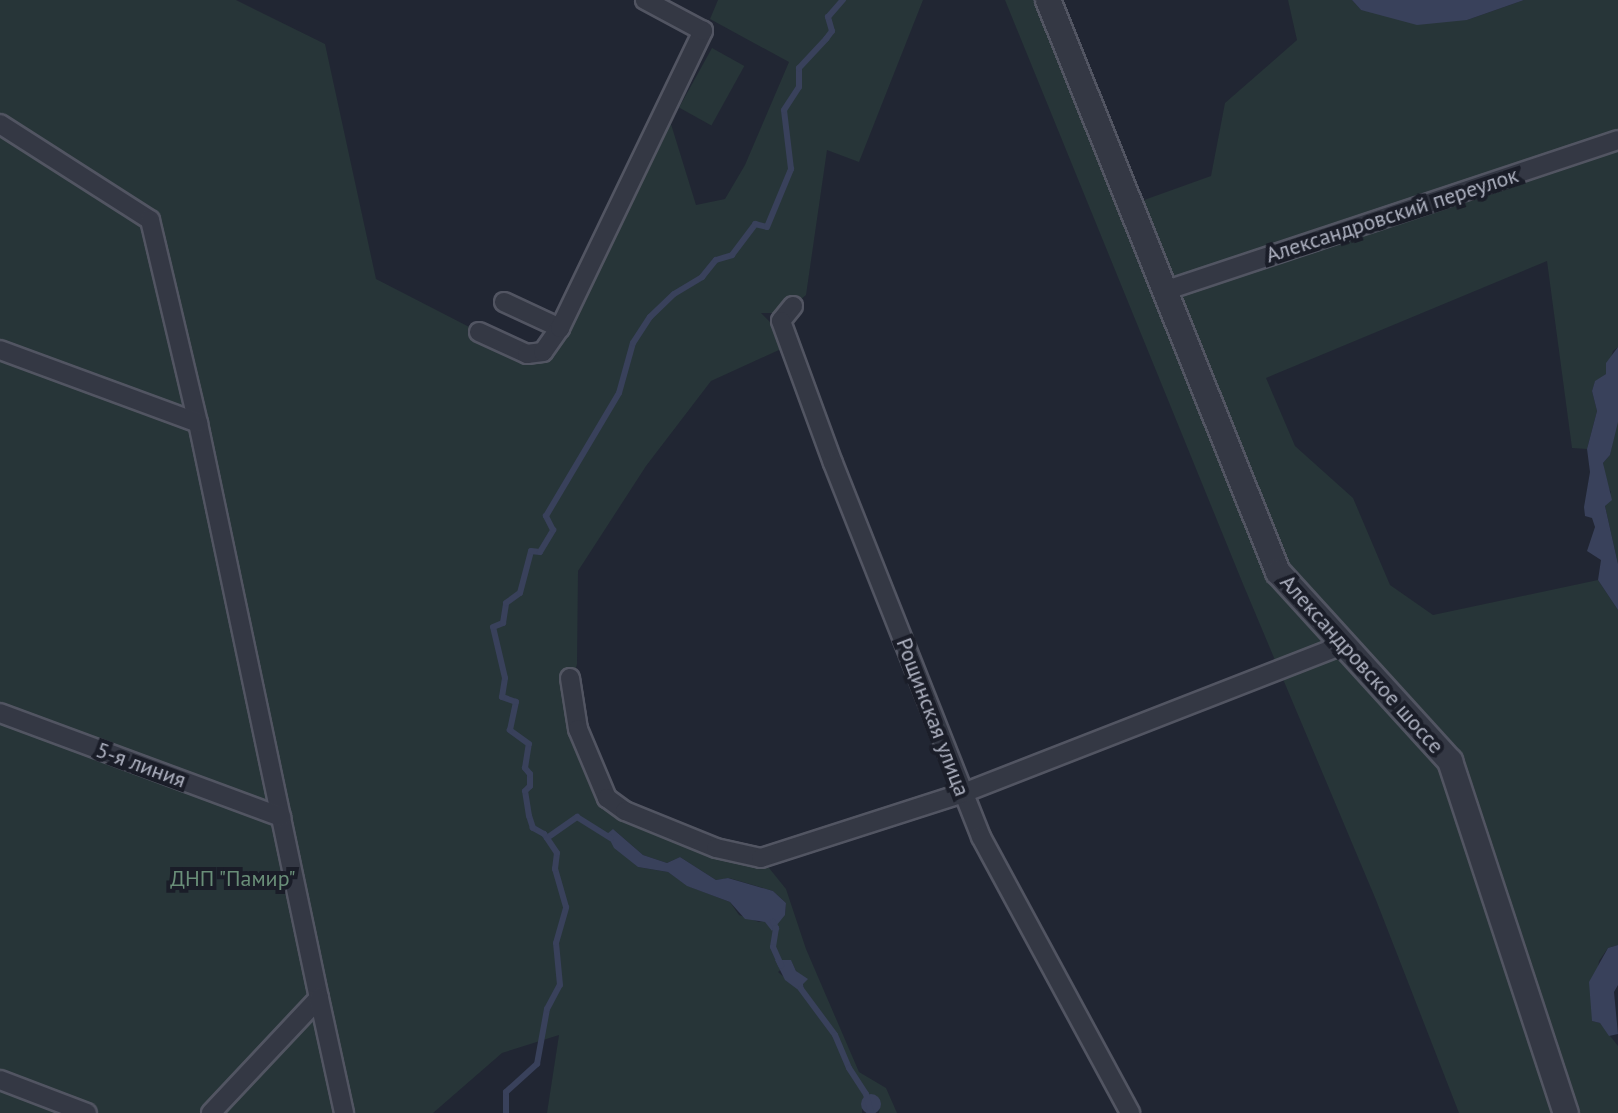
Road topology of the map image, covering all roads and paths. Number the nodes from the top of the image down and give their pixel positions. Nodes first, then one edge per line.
1 (645, 0) edge
2 (1048, 0) edge
3 (0, 124) edge
4 (1618, 140) edge
5 (1167, 290) junction
6 (504, 302) dead end
7 (793, 306) dead end
8 (560, 328) junction
9 (479, 332) dead end
10 (0, 350) edge
11 (198, 423) junction
12 (1342, 645) junction
13 (570, 678) dead end
14 (0, 713) edge
15 (963, 793) junction
16 (281, 817) junction
17 (319, 998) junction
18 (0, 1080) edge
19 (87, 1113) edge
20 (211, 1113) edge
21 (344, 1113) edge
22 (1130, 1113) edge
23 (1566, 1113) edge

1 - 8 street
2 - 5 street, Александровское шоссе
3 - 11 street
4 - 5 street, Александровский переулок
5 - 12 street, Александровское шоссе
6 - 8 street
7 - 15 street, Рощинская улица
8 - 9 street
10 - 11 street
11 - 16 street
12 - 15 street
12 - 23 street, Александровское шоссе
13 - 15 street
14 - 16 street, 5-я линия
15 - 22 street, Рощинская улица
16 - 17 street
17 - 20 street
17 - 21 street
18 - 19 street

